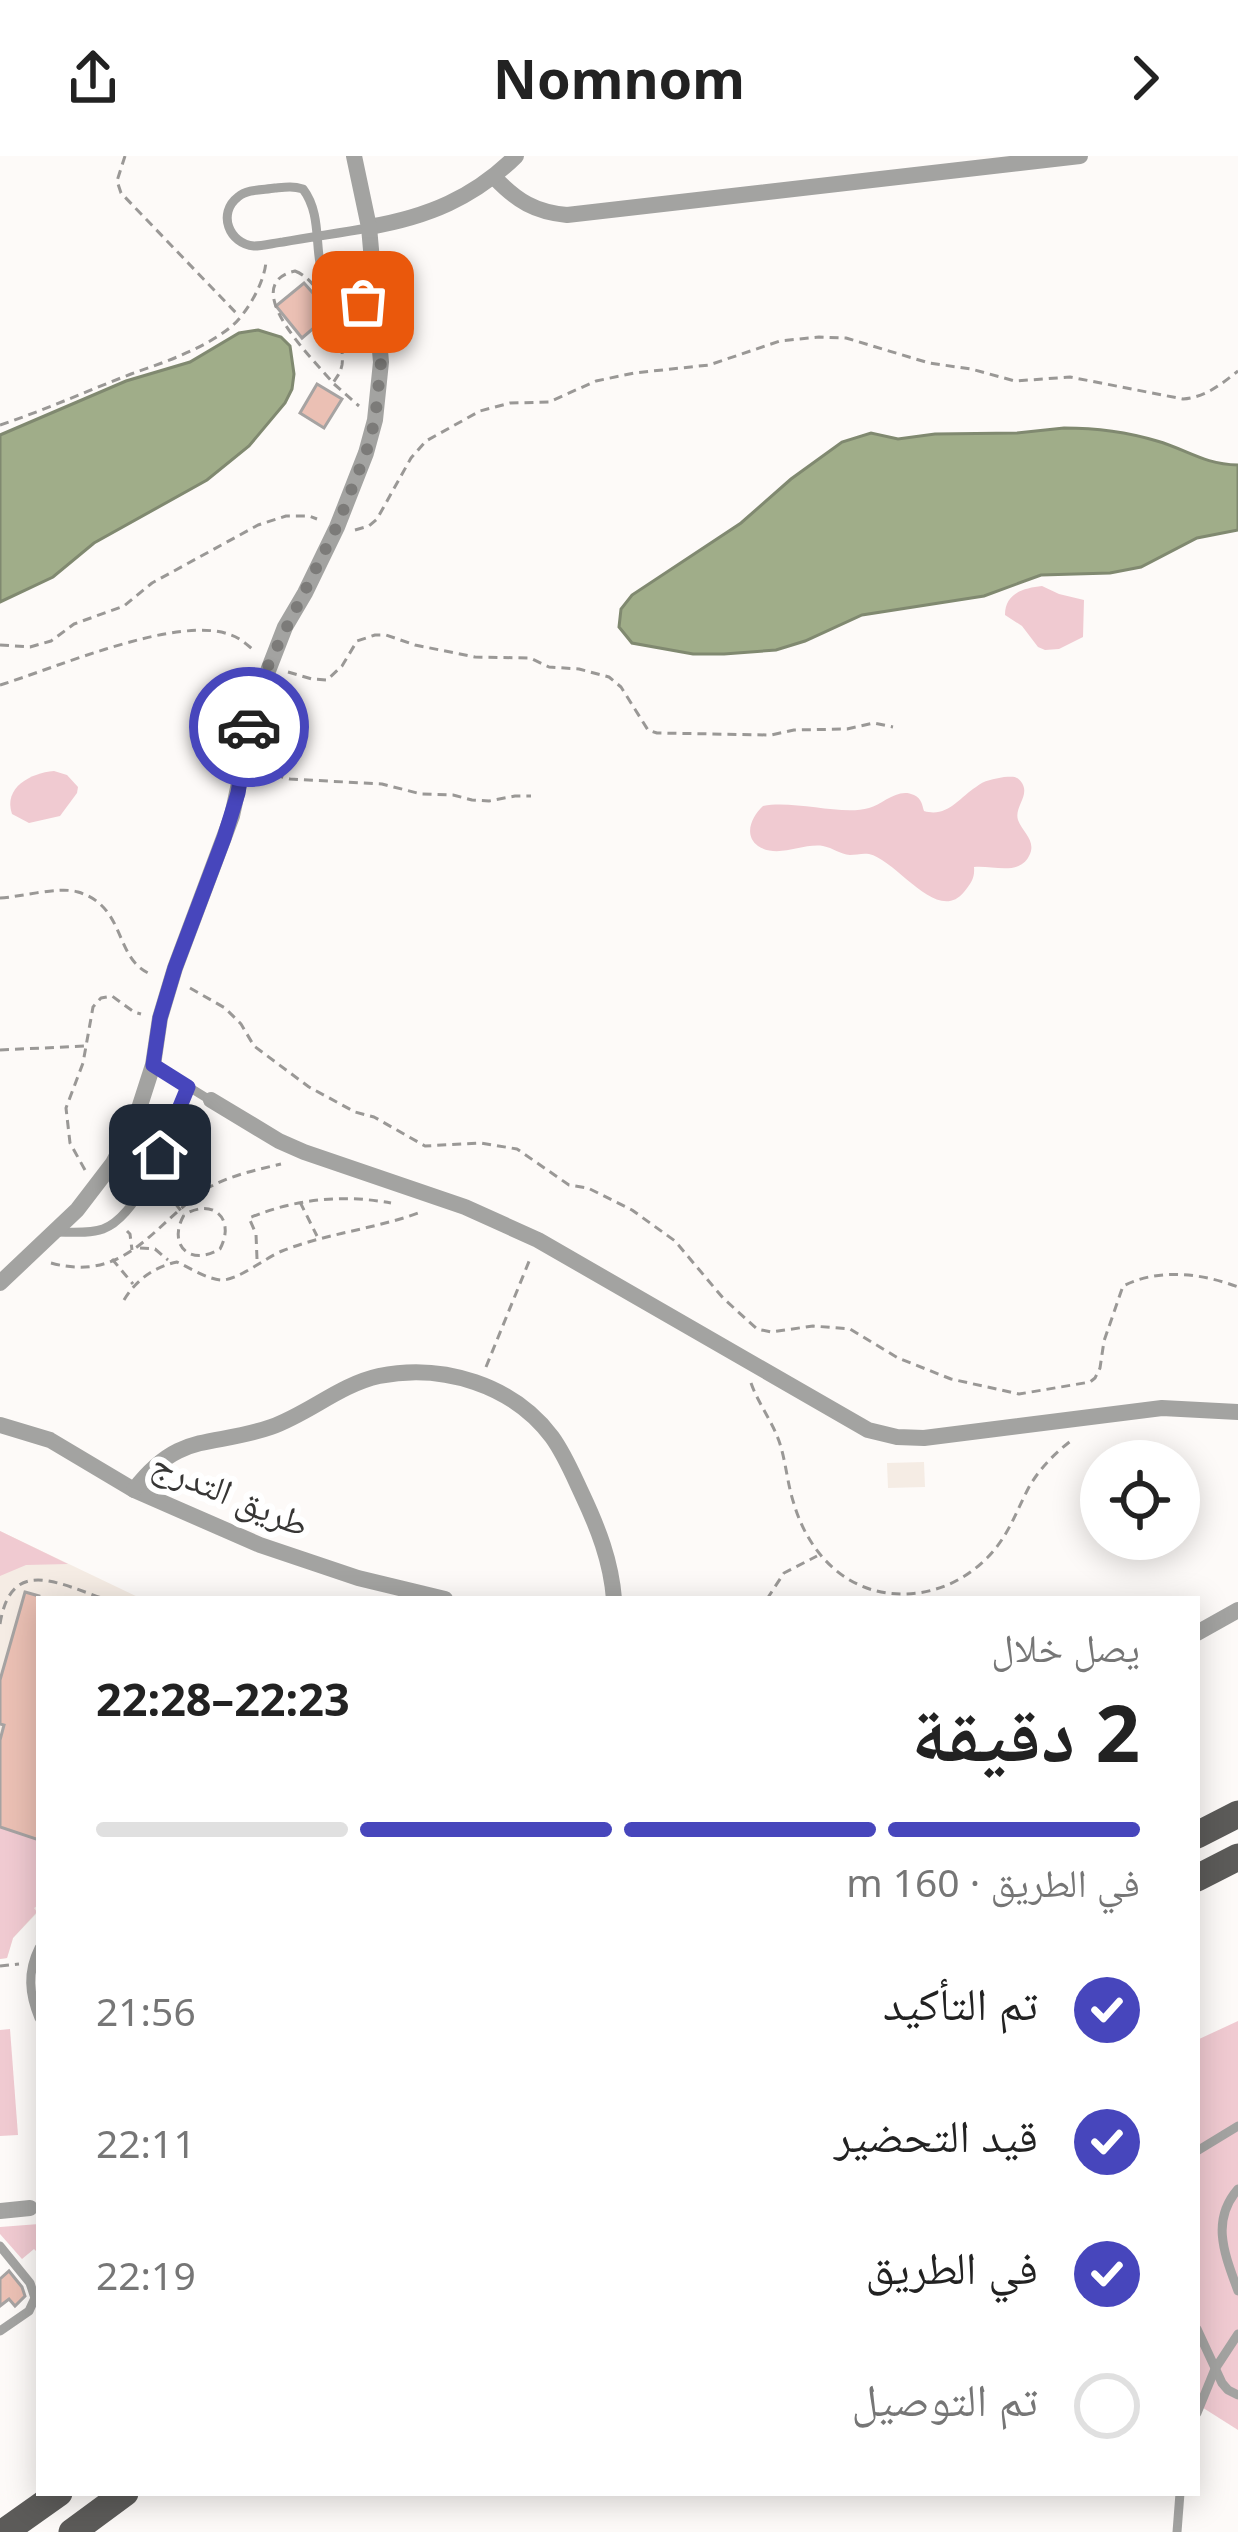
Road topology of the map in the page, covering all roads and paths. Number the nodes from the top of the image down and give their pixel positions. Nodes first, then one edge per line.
1 (125, 156) edge
2 (354, 156) edge
3 (516, 156) edge
4 (1081, 156) edge
5 (1026, 160) edge
6 (494, 178) junction
7 (369, 227) junction
8 (316, 237) junction
9 (266, 244) junction
10 (375, 302) junction
11 (241, 317) junction
12 (1238, 371) edge
13 (333, 383) junction
14 (375, 420) junction
15 (0, 425) edge
16 (337, 526) junction
17 (0, 645) edge
18 (269, 663) junction
19 (0, 685) edge
20 (893, 727) dead end
21 (244, 764) junction
22 (530, 796) dead end
23 (0, 898) edge
24 (172, 980) junction
25 (160, 1018) junction
26 (87, 1046) junction
27 (0, 1050) edge
28 (153, 1065) junction
29 (188, 1087) junction
30 (211, 1100) joint
31 (304, 1152) junction
32 (160, 1155) junction
33 (96, 1187) junction
34 (443, 1199) junction
35 (299, 1202) junction
36 (397, 1204) dead end
37 (412, 1206) dead end
38 (182, 1212) junction
39 (422, 1212) junction
40 (116, 1222) junction
41 (56, 1232) junction
42 (318, 1238) junction
43 (538, 1240) junction
44 (135, 1250) junction
45 (30, 1255) junction
46 (112, 1259) junction
47 (170, 1263) junction
48 (257, 1263) junction
49 (0, 1283) edge
50 (134, 1285) junction
51 (1238, 1286) edge
52 (124, 1300) dead end
53 (752, 1364) junction
54 (480, 1383) junction
55 (1238, 1412) edge
56 (0, 1425) edge
57 (1074, 1439) dead end
58 (134, 1490) junction
59 (819, 1556) junction
60 (96, 1596) edge
61 (433, 1596) edge
62 (613, 1596) edge
63 (769, 1596) edge
64 (1238, 1610) edge
65 (0, 1624) edge
66 (1200, 1631) edge
67 (1238, 1814) edge
68 (1200, 1833) edge
69 (1238, 1857) edge
70 (1200, 1876) edge
71 (36, 1955) edge
72 (32, 1964) junction
73 (0, 1966) edge
74 (36, 2009) edge
75 (1238, 2126) edge
76 (1200, 2149) edge
77 (1238, 2189) edge
78 (36, 2208) edge
79 (0, 2211) edge
80 (0, 2246) edge
81 (1238, 2291) edge
82 (0, 2331) edge
83 (1238, 2334) edge
84 (1200, 2336) edge
85 (1215, 2369) junction
86 (1200, 2393) edge
87 (1238, 2395) edge
88 (55, 2496) edge
89 (121, 2496) edge
90 (1180, 2496) edge
91 (4, 2532) edge
92 (72, 2532) edge
93 (1178, 2532) edge

1 - 11 path
2 - 7 street
3 - 6 street
4 - 5 street
5 - 6 street
6 - 7 street
7 - 8 lane
7 - 10 street
8 - 9 lane
8 - 9 lane
8 - 10 lane
9 - 11 path
10 - 14 street
11 - 15 path
12 - 16 path
13 - 13 path
13 - 14 path
14 - 16 street
16 - 17 path
16 - 18 street
18 - 19 path
18 - 20 path
18 - 21 street
21 - 22 path
21 - 24 street
23 - 24 path
24 - 25 street
24 - 51 path
25 - 26 path
25 - 28 street
26 - 27 path
26 - 33 path
28 - 29 lane
28 - 33 street
29 - 30 lane
29 - 32 lane
30 - 31 street
31 - 34 street
31 - 38 path
32 - 38 path
32 - 40 lane
33 - 41 street
34 - 39 path
34 - 43 street
35 - 36 path
35 - 42 path
35 - 48 path
37 - 39 path
38 - 38 path
38 - 44 path
39 - 42 path
40 - 41 lane
40 - 44 path
41 - 45 street
42 - 48 path
43 - 53 street
43 - 54 path
44 - 46 path
44 - 47 path
45 - 46 path
45 - 49 street
46 - 50 path
47 - 48 path
47 - 50 path
50 - 52 path
53 - 55 street
53 - 59 path
54 - 58 street
54 - 62 street
56 - 58 street, طريق التدرج
57 - 59 path
58 - 61 street, طريق التدرج
59 - 63 path
60 - 65 path
64 - 66 street
67 - 68 main road
69 - 70 main road
71 - 72 lane
72 - 73 path
72 - 74 lane
75 - 76 lane
77 - 81 lane
78 - 79 street
80 - 82 lane
83 - 85 lane
84 - 85 lane
85 - 86 lane
85 - 87 lane
88 - 91 main road
89 - 92 main road
90 - 93 lane

